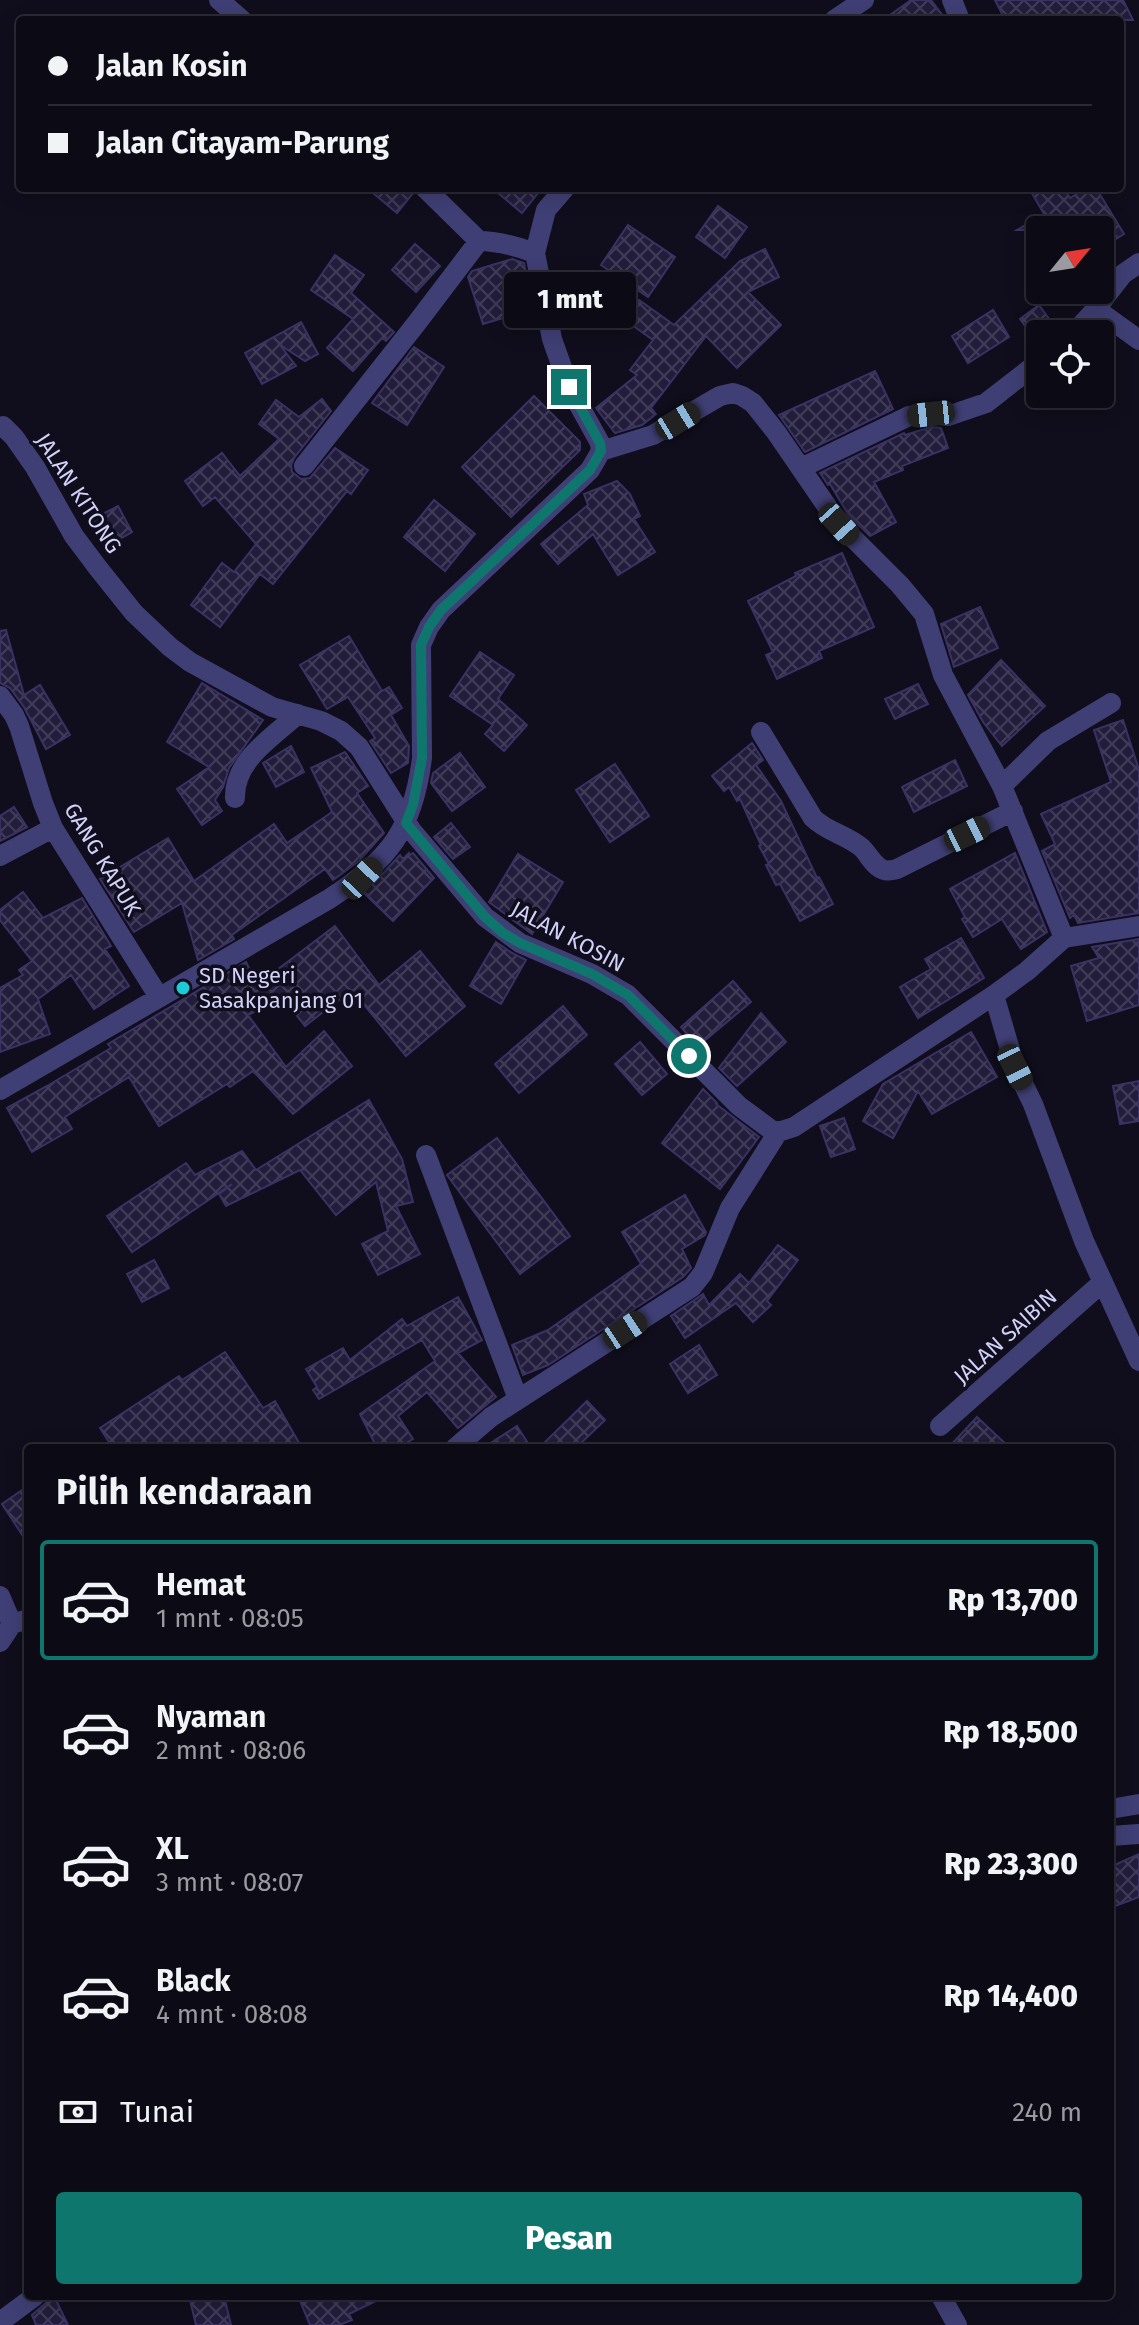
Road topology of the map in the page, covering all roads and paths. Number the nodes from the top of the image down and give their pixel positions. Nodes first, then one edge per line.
1 (219, 0) edge
2 (864, 0) edge
3 (237, 16) edge
4 (840, 16) edge
5 (429, 192) edge
6 (562, 192) edge
7 (479, 241) junction
8 (535, 253) junction
9 (1139, 263) edge
10 (1096, 309) junction
11 (1086, 320) edge
12 (1139, 340) edge
13 (1026, 372) edge
14 (0, 427) edge
15 (601, 451) junction
16 (304, 466) dead end
17 (801, 468) junction
18 (0, 696) edge
19 (1111, 703) dead end
20 (298, 714) junction
21 (761, 732) dead end
22 (1002, 786) junction
23 (235, 798) dead end
24 (1013, 811) junction
25 (406, 823) junction
26 (53, 828) junction
27 (0, 856) edge
28 (1139, 926) edge
29 (1064, 938) junction
30 (994, 995) junction
31 (159, 997) junction
32 (0, 1090) edge
33 (778, 1132) junction
34 (426, 1155) dead end
35 (1103, 1282) junction
36 (1139, 1361) edge
37 (518, 1399) junction
38 (940, 1426) dead end
39 (460, 1444) edge
40 (0, 1596) edge
41 (20, 1621) edge
42 (0, 1642) edge
43 (1139, 1804) edge
44 (1114, 1808) edge
45 (1139, 1834) edge
46 (1114, 1836) edge
47 (30, 2300) edge
48 (943, 2300) edge
49 (0, 2322) edge
50 (957, 2325) edge

1 - 3 street
2 - 4 street
5 - 7 street
6 - 8 street
7 - 8 street
7 - 16 street
8 - 15 street
9 - 10 street
10 - 11 street
10 - 12 street
13 - 17 street
14 - 20 street, JALAN KITONG
15 - 17 street
15 - 25 street
17 - 22 street
18 - 26 street, GANG KAPUK
19 - 22 street
20 - 23 street
20 - 25 street, JALAN KITONG
21 - 24 street
22 - 24 street
24 - 29 street
25 - 31 street
25 - 33 street, JALAN KOSIN
26 - 27 street
26 - 31 street, GANG KAPUK
28 - 29 street
29 - 30 street
30 - 33 street
30 - 35 street
31 - 32 street
33 - 37 street
34 - 37 street
35 - 36 street
35 - 38 street, JALAN SAIBIN
37 - 39 street
40 - 41 street
41 - 42 street
43 - 44 street
45 - 46 street
47 - 49 street
48 - 50 street

